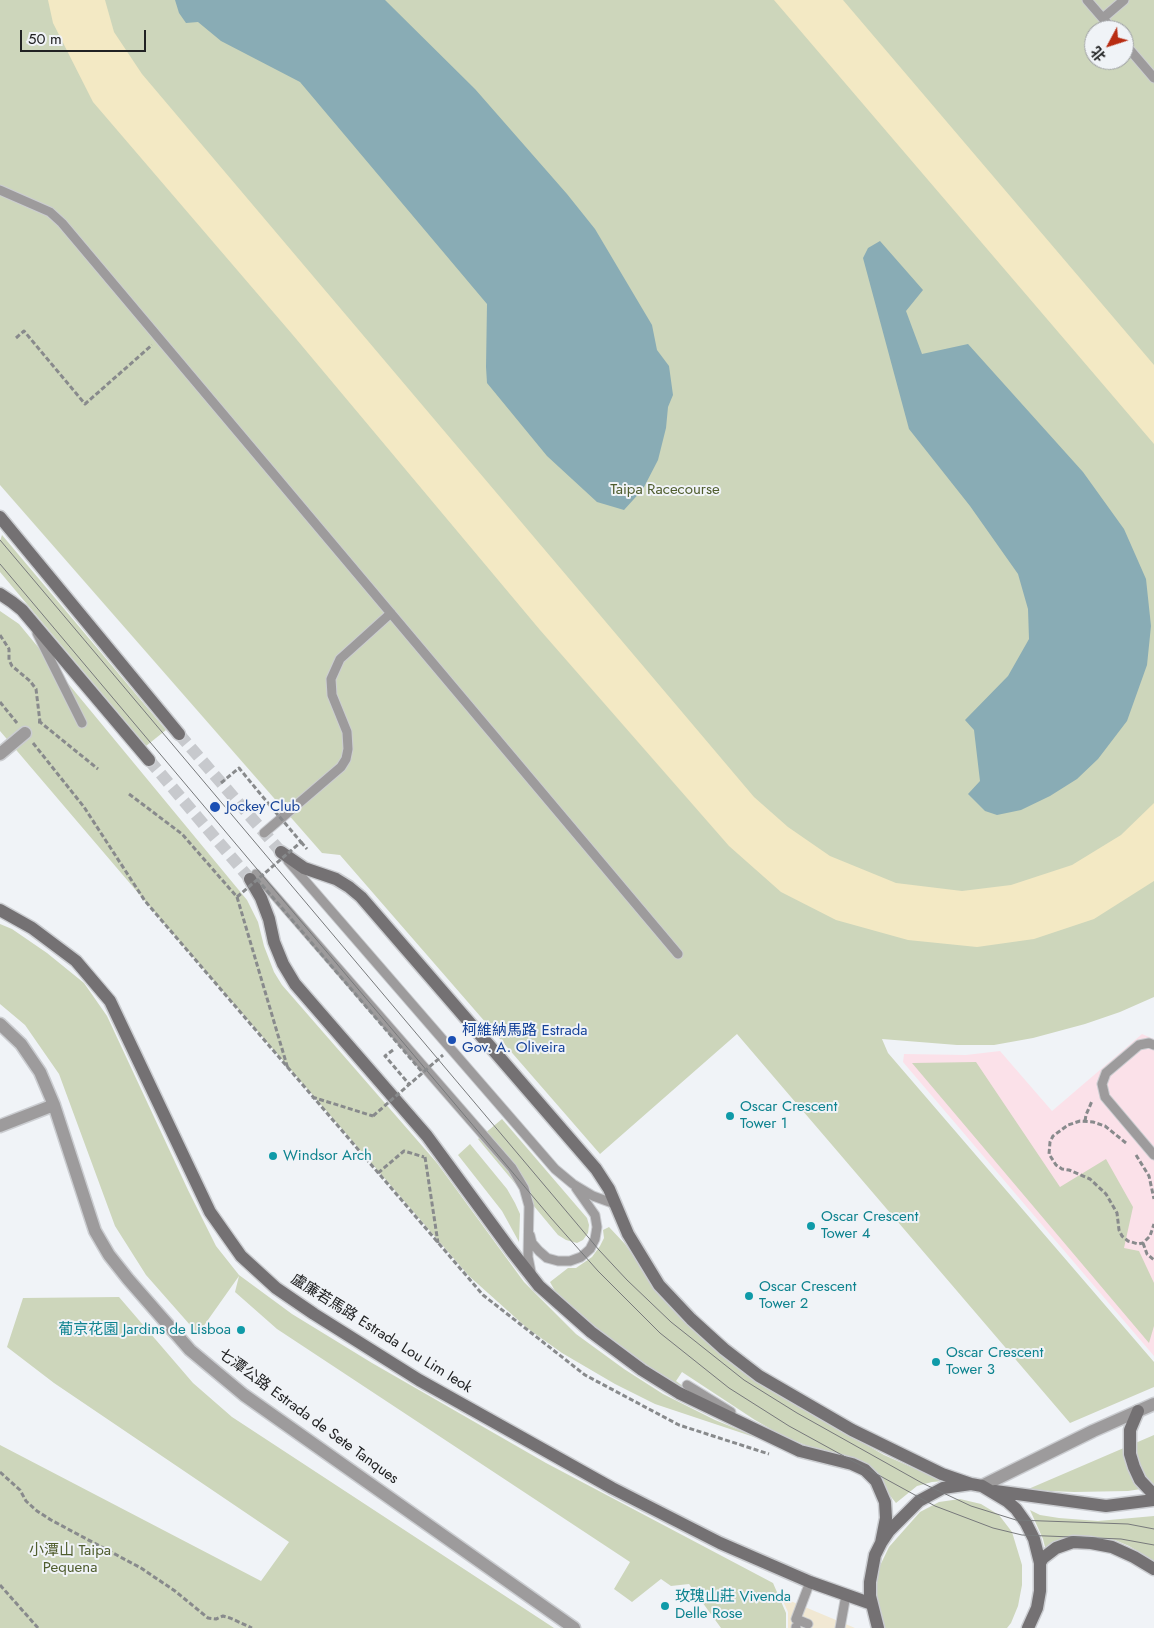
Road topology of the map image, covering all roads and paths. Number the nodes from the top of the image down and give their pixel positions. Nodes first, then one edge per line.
1 (1087, 0) edge
2 (1124, 0) edge
3 (1103, 18) joint
4 (1134, 55) edge
5 (1154, 78) edge
6 (0, 190) edge
7 (16, 338) dead end
8 (160, 338) junction
9 (0, 517) edge
10 (0, 594) edge
11 (391, 613) junction
12 (32, 622) junction
13 (0, 635) edge
14 (0, 702) edge
15 (40, 722) junction
16 (82, 722) dead end
17 (25, 733) junction
18 (179, 734) tunnel mouth
19 (0, 754) edge
20 (149, 760) tunnel mouth
21 (98, 770) dead end
22 (221, 783) dead end
23 (129, 794) dead end
24 (264, 833) dead end
25 (300, 842) junction
26 (307, 849) dead end
27 (281, 852) joint
28 (254, 877) junction
29 (237, 897) junction
30 (0, 910) edge
31 (678, 954) dead end
32 (0, 1024) edge
33 (1154, 1045) edge
34 (443, 1055) dead end
35 (385, 1056) dead end
36 (289, 1071) junction
37 (422, 1073) junction
38 (409, 1084) junction
39 (312, 1097) junction
40 (1092, 1104) dead end
41 (54, 1105) junction
42 (1086, 1121) junction
43 (0, 1126) edge
44 (1153, 1154) edge
45 (378, 1173) junction
46 (573, 1184) junction
47 (1154, 1199) edge
48 (615, 1204) junction
49 (1154, 1224) edge
50 (529, 1232) junction
51 (438, 1243) junction
52 (1143, 1243) junction
53 (1154, 1260) edge
54 (533, 1277) junction
55 (688, 1384) dead end
56 (1154, 1404) edge
57 (1138, 1411) junction
58 (788, 1445) junction
59 (774, 1455) dead end
60 (0, 1472) edge
61 (981, 1487) junction
62 (1154, 1495) edge
63 (1154, 1500) edge
64 (881, 1543) junction
65 (1040, 1563) junction
66 (1154, 1569) edge
67 (810, 1582) junction
68 (0, 1585) edge
69 (846, 1595) junction
70 (872, 1604) junction
71 (808, 1624) dead end
72 (797, 1625) edge
73 (38, 1628) edge
74 (252, 1628) edge
75 (574, 1628) edge
76 (840, 1628) edge
77 (878, 1628) edge
78 (1028, 1628) edge

1 - 3 lane
2 - 3 lane
4 - 5 lane
6 - 8 lane
7 - 8 path
8 - 11 lane
9 - 18 main road
10 - 12 main road
11 - 24 lane
11 - 31 lane
12 - 16 lane
12 - 20 main road
13 - 15 path
14 - 17 path
15 - 17 path
15 - 21 path
17 - 19 street
17 - 36 path
22 - 25 path, bridge
23 - 29 path, bridge
25 - 26 path
25 - 28 path, bridge
27 - 46 lane
27 - 48 main road
28 - 29 path, bridge
28 - 37 path, bridge
28 - 50 lane
28 - 54 main road
29 - 36 path
30 - 67 main road, 盧廉若馬路 Estrada Lou Lim Ieok
32 - 41 street, 七潭公路 Estrada de Sete Tanques
33 - 44 lane
34 - 37 path, bridge
35 - 38 path
36 - 39 path
37 - 38 path, bridge
38 - 39 path, bridge
39 - 45 path
40 - 42 path
41 - 43 street
41 - 75 street, 七潭公路 Estrada de Sete Tanques
42 - 47 path
42 - 52 path
45 - 51 path
45 - 51 path
46 - 48 lane
46 - 50 lane
48 - 61 main road
49 - 52 path
50 - 54 lane
51 - 59 path
52 - 53 path
54 - 58 main road
55 - 58 lane
56 - 57 street
57 - 61 street
57 - 62 main road
58 - 64 main road
60 - 74 path
61 - 63 main road
61 - 64 main road
61 - 65 main road
64 - 70 main road
65 - 66 main road
65 - 78 main road
67 - 69 main road, 盧廉若馬路 Estrada Lou Lim Ieok
67 - 72 lane
68 - 73 path
69 - 70 main road, 盧廉若馬路 Estrada Lou Lim Ieok
69 - 76 lane
70 - 77 main road
71 - 72 lane

